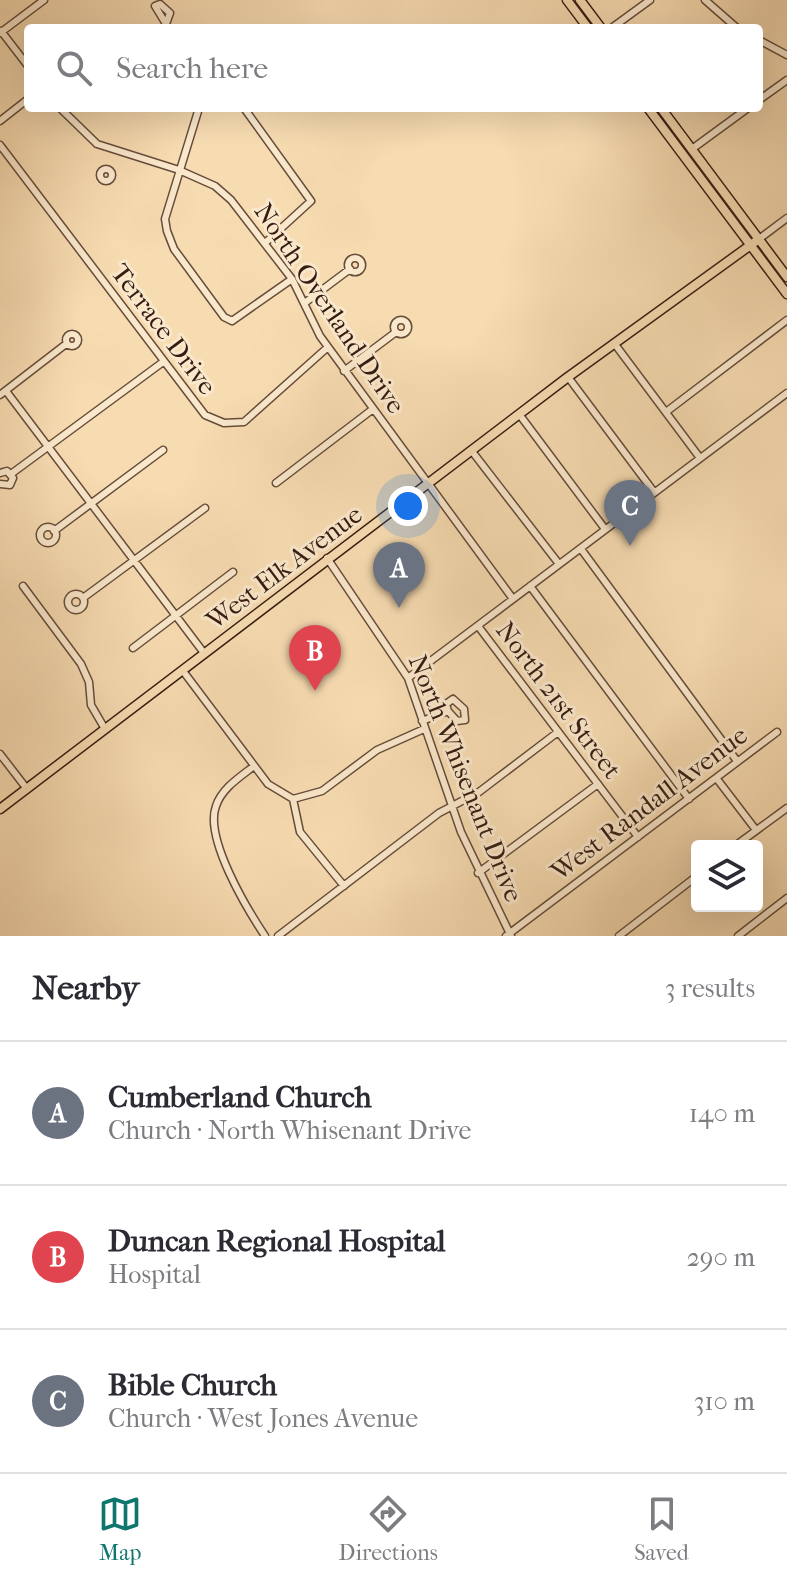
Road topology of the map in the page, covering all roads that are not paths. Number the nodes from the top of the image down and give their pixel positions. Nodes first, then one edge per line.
1 (44, 0) edge
2 (567, 0) edge
3 (580, 0) edge
4 (650, 0) edge
5 (705, 0) edge
6 (585, 24) edge
7 (598, 24) edge
8 (617, 24) edge
9 (732, 24) edge
10 (1, 31) edge
11 (763, 42) edge
12 (787, 55) edge
13 (24, 61) edge
14 (787, 80) edge
15 (763, 97) edge
16 (24, 102) edge
17 (63, 112) edge
18 (198, 112) edge
19 (247, 112) edge
20 (652, 112) edge
21 (664, 112) edge
22 (741, 112) edge
23 (0, 121) edge
24 (0, 145) edge
25 (685, 146) junction
26 (114, 151) junction
27 (108, 169) dead end
28 (179, 170) junction
29 (787, 218) edge
30 (755, 242) junction
31 (265, 243) junction
32 (350, 269) dead end
33 (787, 277) edge
34 (292, 279) junction
35 (787, 294) edge
36 (306, 302) junction
37 (787, 320) edge
38 (396, 332) dead end
39 (614, 343) junction
40 (66, 344) dead end
41 (328, 347) junction
42 (163, 362) junction
43 (344, 371) junction
44 (568, 377) junction
45 (3, 393) edge
46 (787, 393) edge
47 (373, 409) junction
48 (666, 412) junction
49 (519, 414) junction
50 (47, 447) junction
51 (163, 450) dead end
52 (471, 450) junction
53 (700, 458) junction
54 (0, 473) edge
55 (11, 474) junction
56 (276, 483) dead end
57 (0, 484) edge
58 (426, 484) junction
59 (654, 492) junction
60 (91, 504) junction
61 (205, 508) dead end
62 (605, 529) junction
63 (54, 531) dead end
64 (581, 549) junction
65 (327, 558) junction
66 (134, 560) junction
67 (559, 564) junction
68 (233, 572) dead end
69 (23, 586) dead end
70 (530, 586) junction
71 (83, 598) dead end
72 (513, 599) junction
73 (175, 615) junction
74 (478, 626) junction
75 (133, 648) dead end
76 (204, 653) junction
77 (183, 671) junction
78 (408, 678) junction
79 (448, 711) dead end
80 (422, 721) junction
81 (105, 729) junction
82 (424, 729) junction
83 (558, 732) junction
84 (777, 732) dead end
85 (0, 754) edge
86 (737, 761) junction
87 (254, 766) junction
88 (717, 779) junction
89 (598, 784) junction
90 (27, 789) junction
91 (293, 799) junction
92 (689, 799) junction
93 (452, 806) junction
94 (787, 808) edge
95 (0, 809) edge
96 (756, 830) junction
97 (638, 837) junction
98 (743, 840) edge
99 (478, 873) junction
100 (691, 881) edge
101 (344, 886) junction
102 (787, 898) edge
103 (509, 935) edge
104 (265, 936) edge
105 (278, 936) edge
106 (619, 936) edge
107 (738, 936) edge

1 - 10 street
2 - 6 main road
3 - 7 main road
4 - 8 street
5 - 9 street
10 - 13 street
11 - 12 street
14 - 15 street
16 - 23 street
17 - 26 street, North Overland Drive
18 - 28 street
19 - 31 street
20 - 25 main road
21 - 25 main road
22 - 25 street
24 - 42 street, Terrace Drive
25 - 30 main road
25 - 30 main road
26 - 27 street
26 - 28 street, North Overland Drive
28 - 31 street, North Overland Drive
28 - 34 street
29 - 30 street, West Elk Avenue
30 - 33 main road
30 - 35 main road
30 - 39 main road, West Elk Avenue
31 - 34 street, North Overland Drive
32 - 36 street
34 - 36 street, North Overland Drive
36 - 41 street, North Overland Drive
37 - 48 street
38 - 43 street
39 - 44 main road, West Elk Avenue
39 - 48 street
40 - 45 street
41 - 42 street, Terrace Drive
41 - 43 street, North Overland Drive
42 - 50 street
43 - 47 street, North Overland Drive
44 - 49 main road, West Elk Avenue
44 - 59 street
45 - 50 street
46 - 53 street
47 - 56 street
47 - 58 street, North Overland Drive
48 - 53 street
49 - 52 main road, West Elk Avenue
49 - 62 street
50 - 55 street
50 - 60 street
51 - 60 street
52 - 58 main road, West Elk Avenue
52 - 67 street
53 - 59 street
54 - 55 street
55 - 57 street
58 - 65 main road, West Elk Avenue
58 - 72 street, North 21st Street
59 - 62 street
60 - 63 street
60 - 66 street
61 - 66 street
62 - 64 street
64 - 67 street
64 - 86 street
65 - 76 main road, West Elk Avenue
65 - 78 street, North Whisenant Drive
66 - 71 street
66 - 73 street
67 - 70 street
68 - 73 street
69 - 81 street
70 - 72 street
70 - 92 street
72 - 74 street
73 - 75 street
73 - 76 street
74 - 78 street
74 - 83 street, North 21st Street
76 - 77 main road, West Elk Avenue
77 - 81 main road, West Elk Avenue
77 - 87 street
78 - 80 street, North Whisenant Drive
79 - 80 street
80 - 82 street, North Whisenant Drive
81 - 90 main road, West Elk Avenue
82 - 91 street
82 - 93 street, North Whisenant Drive
83 - 89 street, North 21st Street
83 - 93 street
84 - 86 street, West Randall Avenue
85 - 90 street
86 - 88 street, West Randall Avenue
87 - 91 street
87 - 104 street
88 - 92 street, West Randall Avenue
88 - 96 street
89 - 97 street, North 21st Street
89 - 99 street
90 - 95 main road, West Elk Avenue
91 - 101 street
92 - 97 street, West Randall Avenue
93 - 99 street, North Whisenant Drive
93 - 101 street
94 - 96 street
96 - 98 street
97 - 103 street, West Randall Avenue
99 - 103 street, North Whisenant Drive
100 - 106 street
101 - 105 street
102 - 107 street

